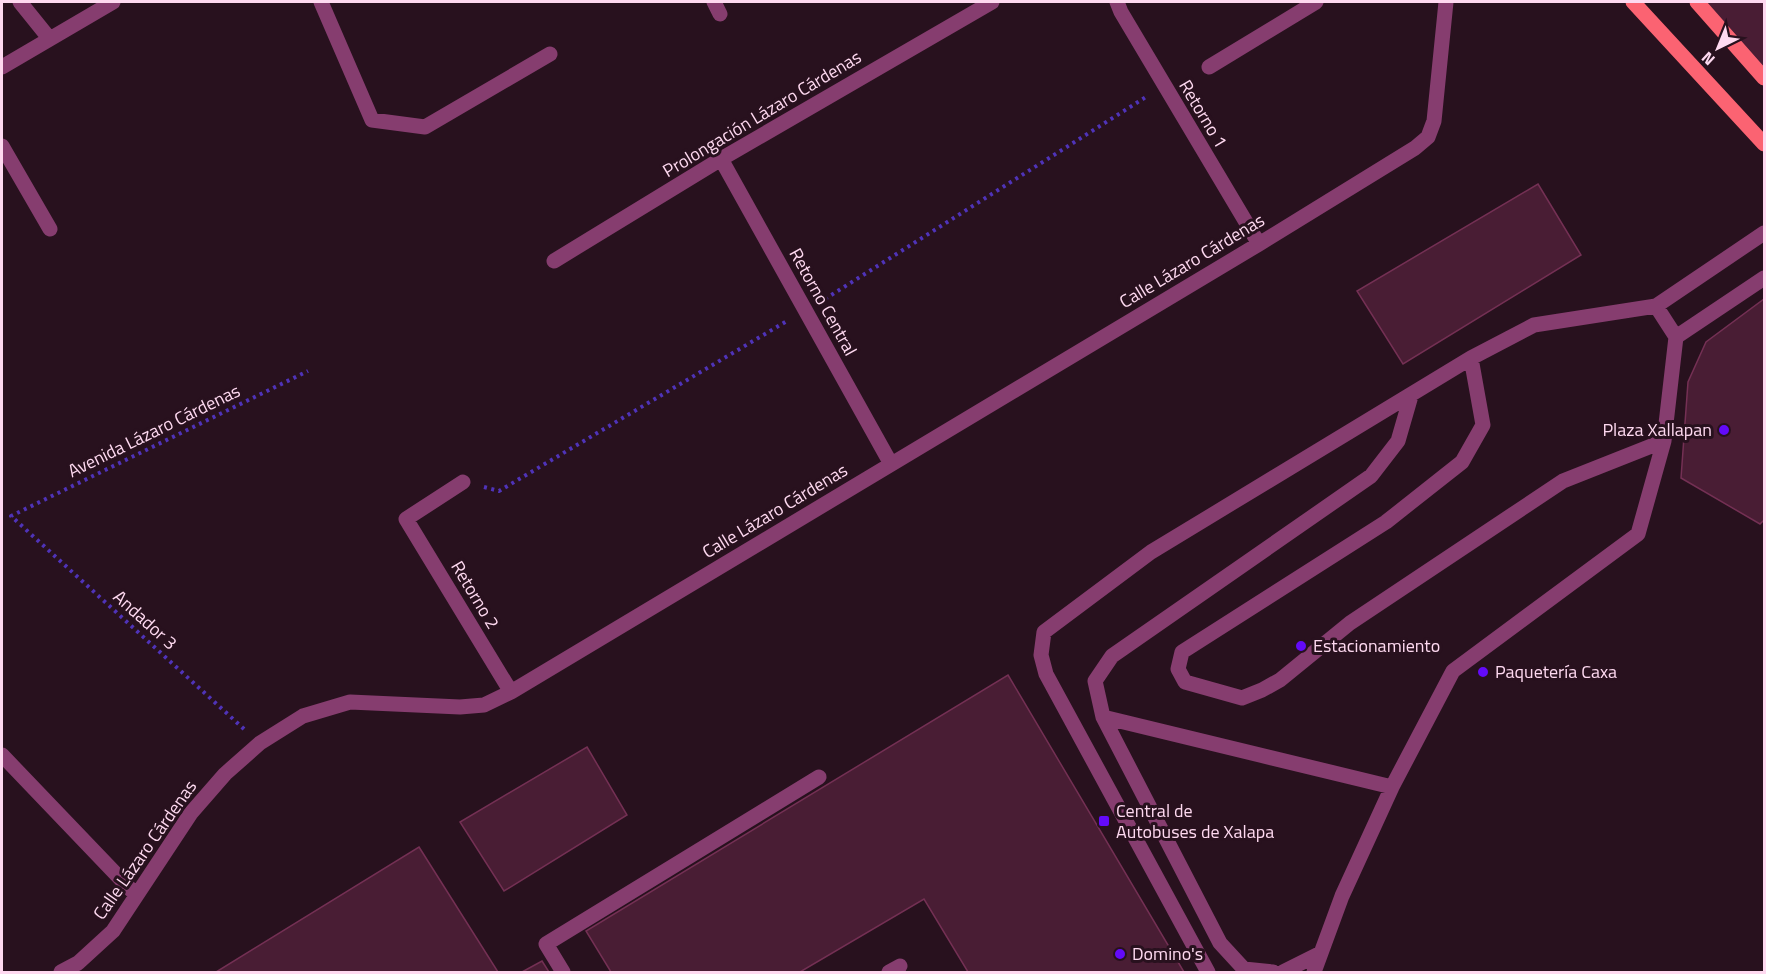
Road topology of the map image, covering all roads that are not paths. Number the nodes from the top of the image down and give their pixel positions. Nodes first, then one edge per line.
1 (20, 2) edge
2 (112, 2) edge
3 (321, 2) edge
4 (992, 2) edge
5 (1117, 2) edge
6 (1316, 2) edge
7 (1446, 2) edge
8 (1633, 2) edge
9 (1697, 2) edge
10 (49, 38) junction
11 (550, 54) dead end
12 (2, 66) edge
13 (1209, 67) dead end
14 (1764, 78) edge
15 (1764, 144) edge
16 (2, 146) edge
17 (721, 159) junction
18 (50, 229) dead end
19 (1764, 233) edge
20 (1259, 244) junction
21 (554, 261) dead end
22 (1764, 278) edge
23 (1656, 306) junction
24 (1676, 337) junction
25 (1471, 358) junction
26 (1411, 396) junction
27 (1664, 441) junction
28 (891, 464) junction
29 (463, 482) dead end
30 (511, 692) junction
31 (1103, 717) junction
32 (2, 755) edge
33 (819, 777) dead end
34 (1392, 787) junction
35 (136, 895) junction
36 (1319, 954) junction
37 (61, 972) edge
38 (563, 972) edge
39 (1208, 972) edge
40 (1273, 972) edge
41 (1283, 972) edge
42 (1314, 972) edge

1 - 10 street
2 - 10 street
3 - 11 street
4 - 17 street, Prolongación Lázaro Cárdenas
5 - 20 street, Retorno 1
6 - 13 street
7 - 20 street, Calle Lázaro Cárdenas
8 - 15 main road
9 - 14 main road
10 - 12 street
16 - 18 street
17 - 21 street, Prolongación Lázaro Cárdenas
17 - 28 street, Retorno Central
19 - 23 street
20 - 28 street, Calle Lázaro Cárdenas
22 - 24 street
23 - 24 street
23 - 25 street
24 - 27 street
25 - 26 street
25 - 27 street
26 - 31 street
26 - 39 street
27 - 34 street
28 - 30 street, Calle Lázaro Cárdenas
29 - 30 street, Retorno 2
30 - 35 street, Calle Lázaro Cárdenas
31 - 34 street
31 - 40 street
32 - 35 street
33 - 38 street
34 - 36 street
35 - 37 street, Calle Lázaro Cárdenas
36 - 41 street
36 - 42 street

